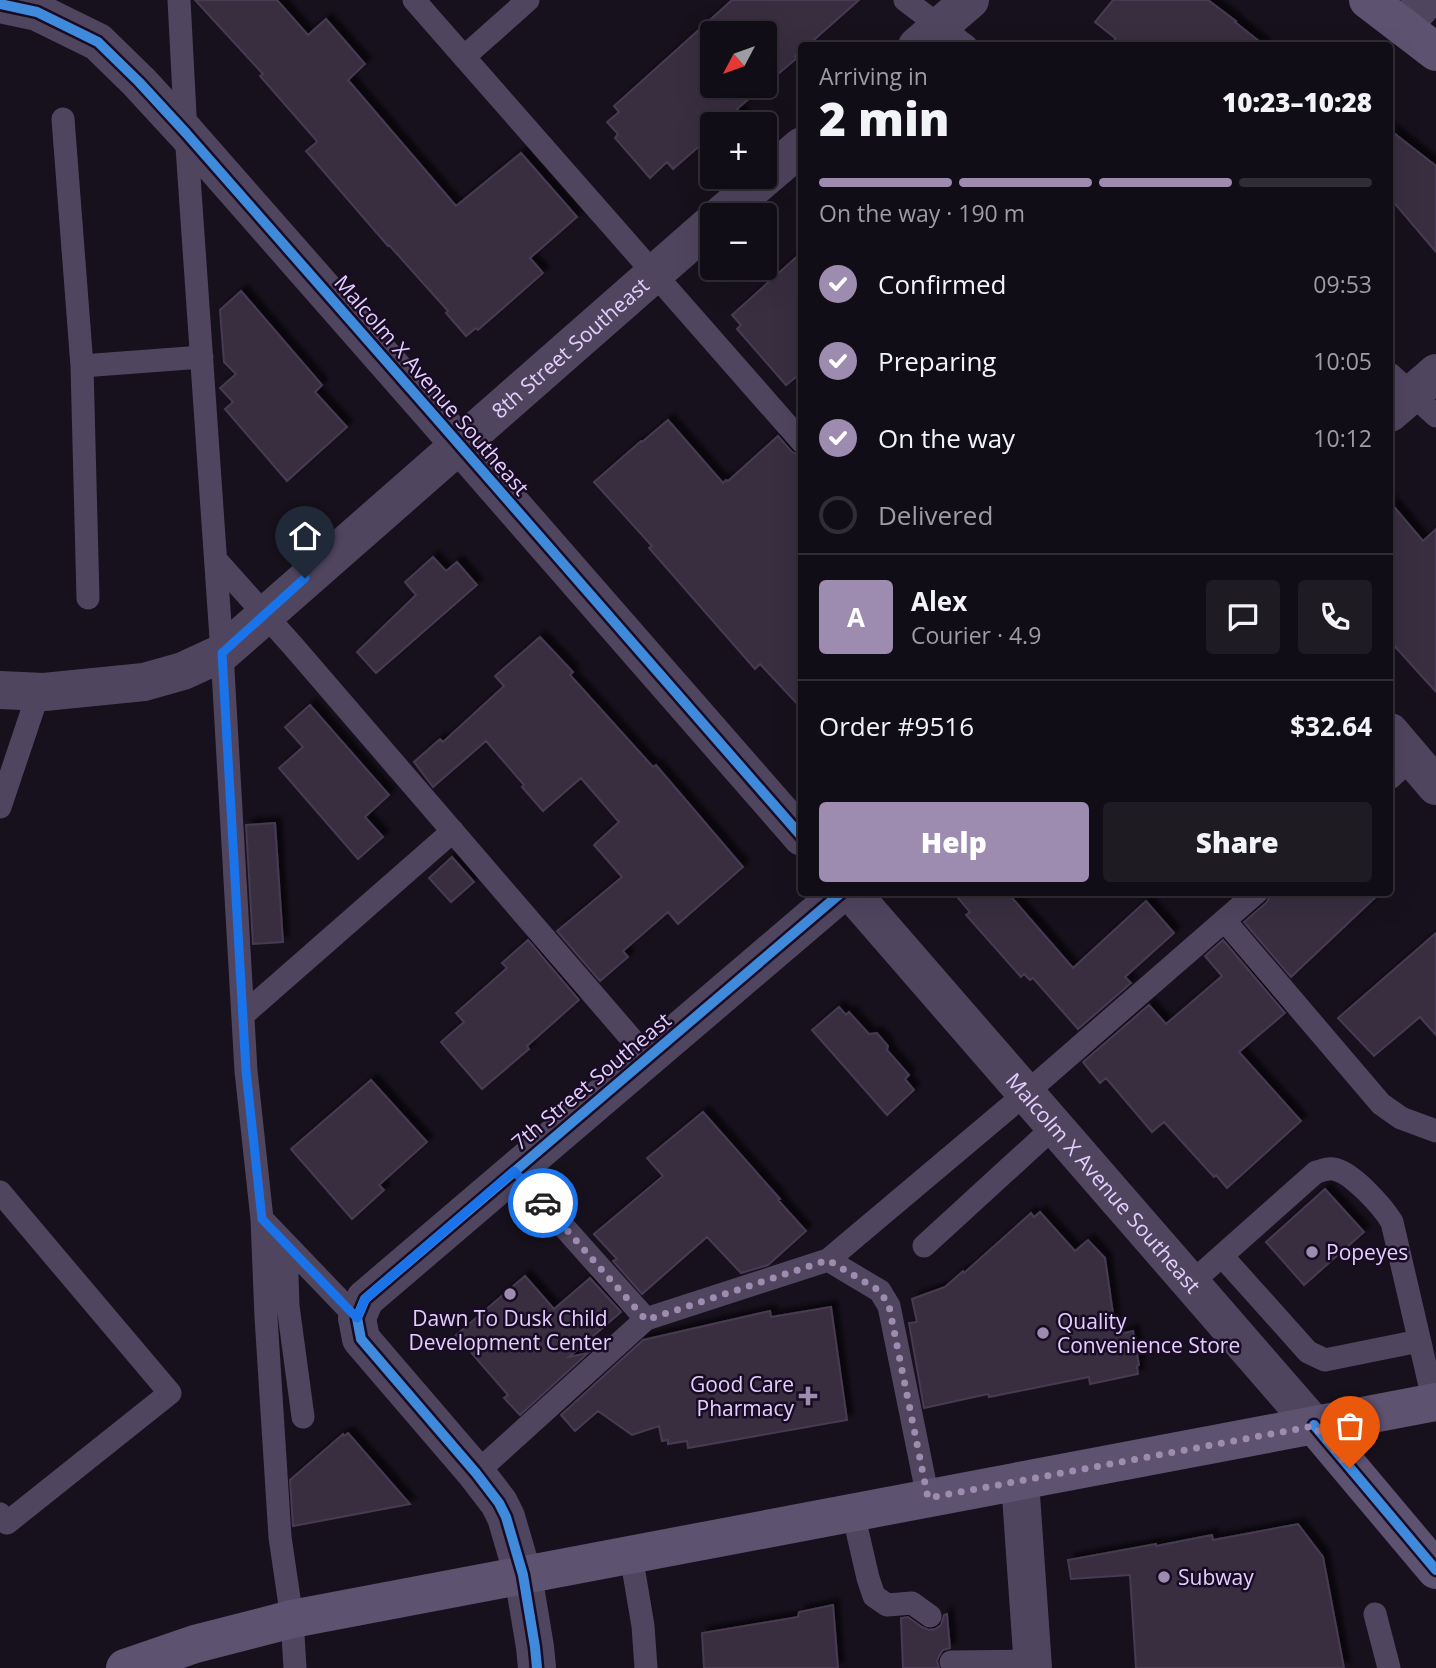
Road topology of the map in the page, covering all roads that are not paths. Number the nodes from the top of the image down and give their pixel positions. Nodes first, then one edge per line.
1 (179, 0) edge
2 (414, 0) edge
3 (528, 0) edge
4 (905, 0) edge
5 (970, 0) edge
6 (1368, 0) edge
7 (0, 4) edge
8 (1415, 13) edge
9 (941, 39) edge
10 (1436, 52) edge
11 (464, 57) junction
12 (63, 119) dead end
13 (186, 133) junction
14 (798, 149) edge
15 (735, 203) edge
16 (700, 233) edge
17 (654, 273) junction
18 (202, 356) junction
19 (82, 366) junction
20 (798, 437) edge
21 (459, 444) junction
22 (216, 560) junction
23 (88, 598) dead end
24 (265, 613) junction
25 (222, 653) junction
26 (0, 690) edge
27 (39, 691) junction
28 (0, 807) edge
29 (453, 831) junction
30 (798, 832) edge
31 (837, 896) edge
32 (854, 896) edge
33 (1253, 896) edge
34 (1225, 921) junction
35 (243, 1015) junction
36 (648, 1058) junction
37 (1026, 1094) junction
38 (1054, 1127) junction
39 (1436, 1131) edge
40 (514, 1171) junction
41 (0, 1192) edge
42 (262, 1219) junction
43 (286, 1244) junction
44 (924, 1246) dead end
45 (1222, 1255) junction
46 (828, 1260) junction
47 (1190, 1284) junction
48 (646, 1320) junction
49 (359, 1329) junction
50 (1419, 1341) junction
51 (1435, 1403) edge
52 (303, 1417) dead end
53 (1314, 1426) junction
54 (476, 1473) junction
55 (1020, 1481) junction
56 (928, 1498) junction
57 (853, 1513) junction
58 (0, 1514) edge
59 (631, 1555) junction
60 (1436, 1570) edge
61 (523, 1575) junction
62 (1375, 1614) dead end
63 (930, 1616) dead end
64 (292, 1619) junction
65 (951, 1662) dead end
66 (1033, 1664) edge
67 (125, 1668) edge
68 (295, 1668) edge
69 (537, 1668) edge
70 (646, 1668) edge
71 (1388, 1668) edge

1 - 13 lane
2 - 11 lane
3 - 11 lane
4 - 9 lane
5 - 9 street
6 - 8 main road
7 - 13 street, Malcolm X Avenue Southeast
8 - 10 main road
11 - 17 lane
12 - 19 lane
13 - 18 lane
13 - 21 street, Malcolm X Avenue Southeast
14 - 15 street
16 - 17 street, 8th Street Southeast
17 - 20 lane
17 - 21 street, 8th Street Southeast
18 - 19 lane
18 - 22 lane
19 - 23 lane
21 - 24 street, 8th Street Southeast
21 - 30 street, Malcolm X Avenue Southeast
22 - 24 lane
22 - 25 lane
24 - 25 street, 8th Street Southeast
24 - 29 lane
25 - 27 street, 8th Street Southeast
25 - 35 lane
26 - 27 street, 8th Street Southeast
27 - 28 lane
29 - 35 lane
29 - 36 lane
31 - 36 street, 7th Street Southeast
32 - 37 street, Malcolm X Avenue Southeast
33 - 34 lane
34 - 37 lane
34 - 39 lane
35 - 42 lane
36 - 40 street, 7th Street Southeast
37 - 38 street, Malcolm X Avenue Southeast
37 - 46 lane
38 - 44 lane
38 - 47 street, Malcolm X Avenue Southeast
40 - 48 lane
40 - 49 street, 7th Street Southeast
41 - 58 lane
42 - 43 lane
42 - 64 lane
43 - 49 lane
43 - 52 lane
45 - 47 lane
45 - 50 lane
45 - 50 lane
46 - 48 lane
46 - 56 lane
47 - 53 street, Malcolm X Avenue Southeast
48 - 54 lane
49 - 54 street
50 - 51 lane
51 - 53 main road
53 - 55 main road
53 - 60 main road, Malcolm X Avenue Southeast
54 - 61 street
55 - 56 main road
55 - 66 street
56 - 57 main road
57 - 59 main road
57 - 63 lane
59 - 61 main road
59 - 70 lane
61 - 64 main road
61 - 69 street
62 - 71 lane
64 - 67 main road
64 - 68 lane
65 - 66 lane

